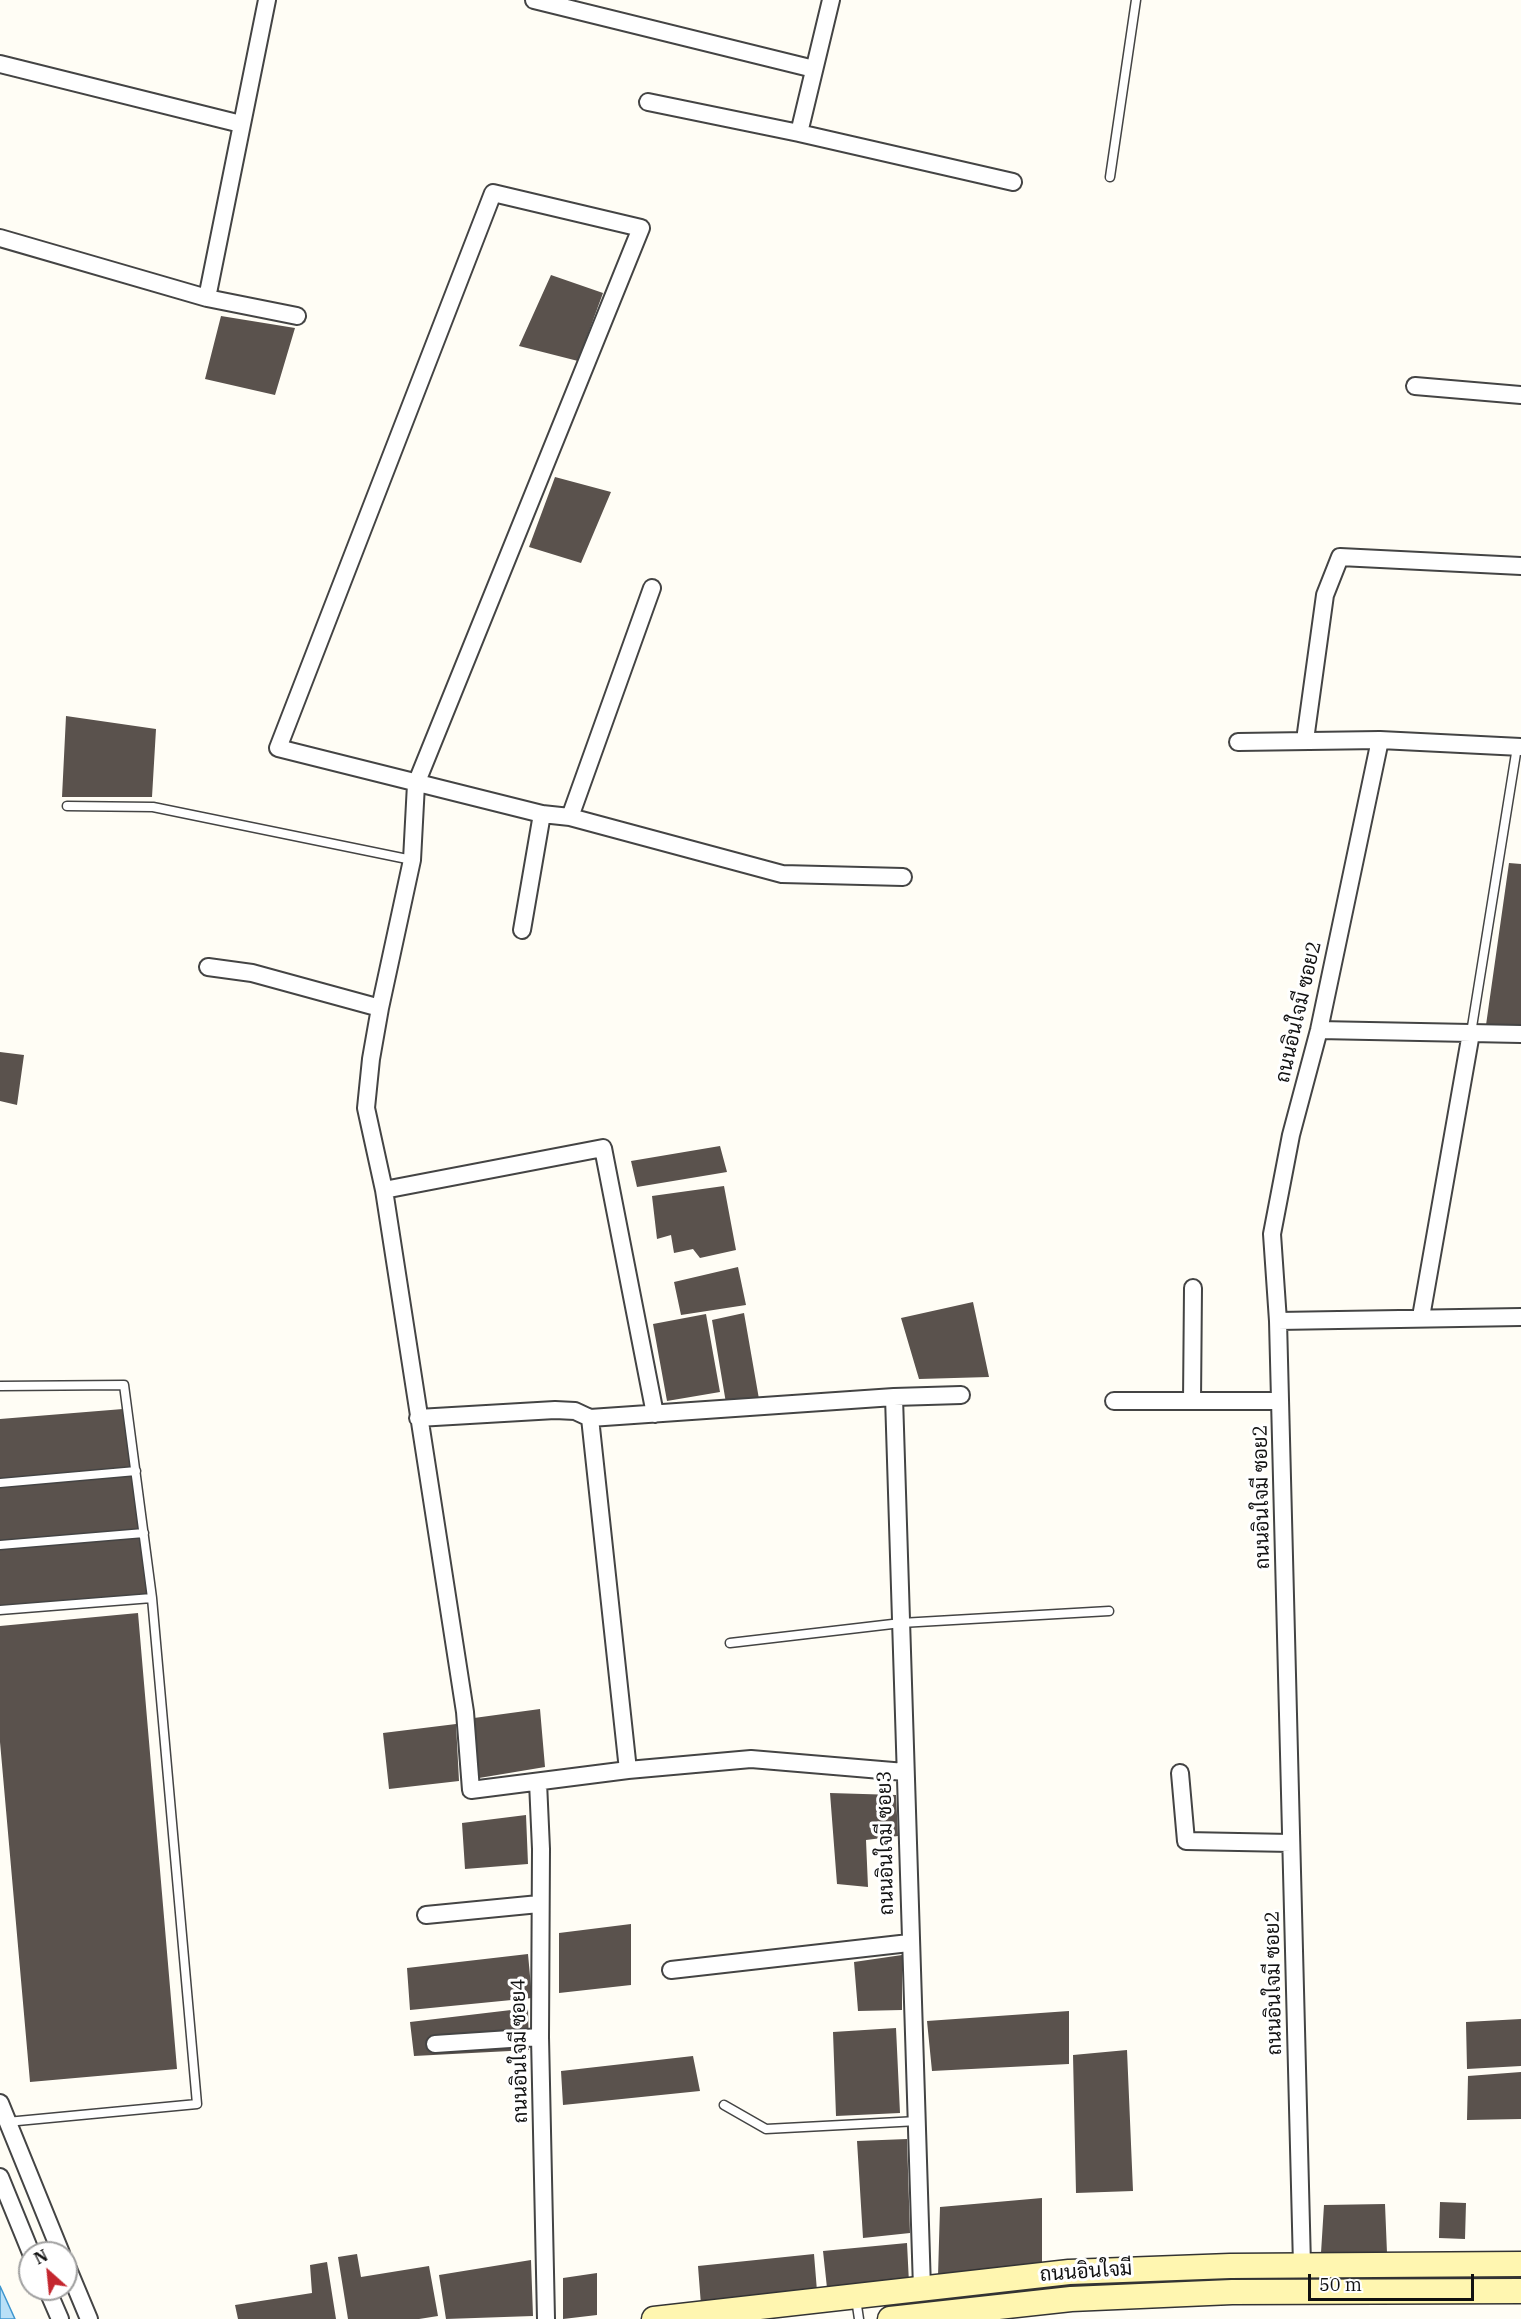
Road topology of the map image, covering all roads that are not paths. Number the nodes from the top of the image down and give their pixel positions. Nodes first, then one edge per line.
1 (267, 0) edge
2 (534, 0) edge
3 (831, 0) edge
4 (1136, 0) edge
5 (0, 64) edge
6 (814, 69) junction
7 (648, 102) dead end
8 (241, 124) junction
9 (799, 133) junction
10 (1110, 177) dead end
11 (1013, 182) dead end
12 (0, 238) edge
13 (207, 298) junction
14 (297, 316) dead end
15 (1415, 386) dead end
16 (1521, 395) edge
17 (1521, 566) edge
18 (652, 588) dead end
19 (1305, 740) junction
20 (1380, 740) junction
21 (1238, 742) dead end
22 (1519, 747) edge
23 (416, 784) junction
24 (67, 806) dead end
25 (542, 814) junction
26 (570, 817) junction
27 (412, 860) junction
28 (903, 877) dead end
29 (522, 930) dead end
30 (208, 967) dead end
31 (380, 1008) junction
32 (1318, 1030) junction
33 (1471, 1033) junction
34 (1521, 1034) edge
35 (384, 1190) junction
36 (1193, 1288) dead end
37 (1421, 1317) junction
38 (1521, 1317) edge
39 (1278, 1321) junction
40 (0, 1386) edge
41 (961, 1395) dead end
42 (894, 1397) junction
43 (1114, 1401) dead end
44 (1191, 1401) junction
45 (1280, 1401) junction
46 (655, 1414) junction
47 (418, 1418) junction
48 (590, 1418) junction
49 (136, 1471) junction
50 (0, 1483) edge
51 (144, 1533) junction
52 (0, 1545) edge
53 (152, 1598) junction
54 (0, 1610) edge
55 (1109, 1611) dead end
56 (901, 1623) junction
57 (730, 1643) dead end
58 (628, 1770) junction
59 (905, 1772) junction
60 (1180, 1773) dead end
61 (538, 1782) junction
62 (1291, 1843) junction
63 (539, 1904) junction
64 (426, 1915) dead end
65 (909, 1943) junction
66 (671, 1970) dead end
67 (540, 2037) junction
68 (435, 2044) dead end
69 (0, 2103) edge
70 (724, 2105) dead end
71 (918, 2121) junction
72 (6, 2122) junction
73 (0, 2177) edge
74 (26, 2241) edge
75 (56, 2241) edge
76 (1521, 2264) edge
77 (1302, 2265) junction
78 (922, 2288) junction
79 (1521, 2290) edge
80 (1303, 2291) junction
81 (78, 2293) edge
82 (52, 2301) edge
83 (857, 2307) edge
84 (888, 2308) edge
85 (60, 2319) edge
86 (89, 2319) edge
87 (546, 2319) edge
88 (654, 2319) edge

1 - 8 street
2 - 6 street
3 - 6 street
4 - 10 lane
5 - 8 street
6 - 9 street
7 - 9 street
8 - 13 street
9 - 11 street
12 - 13 street
13 - 14 street
15 - 16 street
17 - 19 street
18 - 26 street
19 - 20 street
19 - 21 street
20 - 22 street
20 - 32 street, ถนนอินใจมี ซอย2
22 - 33 lane
23 - 23 street
23 - 25 street
23 - 27 street
24 - 27 lane
25 - 26 street
25 - 29 street
26 - 28 street
27 - 31 street
30 - 31 street
31 - 35 street
32 - 33 street
32 - 39 street, ถนนอินใจมี ซอย2
33 - 34 street
33 - 37 street
35 - 46 street
35 - 47 street
36 - 44 street
37 - 38 street
37 - 39 street
39 - 45 street, ถนนอินใจมี ซอย2
40 - 49 lane
41 - 42 street
42 - 46 street
42 - 56 street, ถนนอินใจมี ซอย3
43 - 44 street
44 - 45 street
45 - 62 street, ถนนอินใจมี ซอย2
46 - 48 street
47 - 48 street
47 - 61 street
48 - 58 street
49 - 50 lane
49 - 51 lane
51 - 52 lane
51 - 53 lane
53 - 54 lane
53 - 72 lane
55 - 56 lane
56 - 57 lane
56 - 59 street, ถนนอินใจมี ซอย3
58 - 59 street
58 - 61 street
59 - 65 street, ถนนอินใจมี ซอย3
60 - 62 street
61 - 63 street, ถนนอินใจมี ซอย4
62 - 77 street, ถนนอินใจมี ซอย2
63 - 64 street
63 - 67 street, ถนนอินใจมี ซอย4
65 - 66 street
65 - 71 street, ถนนอินใจมี ซอย3
67 - 68 street
67 - 87 street, ถนนอินใจมี ซอย4
69 - 72 street
70 - 71 lane
71 - 78 street, ถนนอินใจมี ซอย3
72 - 75 street
73 - 74 street
76 - 77 main road, ถนนอินใจมี
77 - 78 main road, ถนนอินใจมี
77 - 80 main road
78 - 84 main road, ถนนอินใจมี
79 - 80 main road, ถนนอินใจมี
80 - 84 main road, ถนนอินใจมี
81 - 86 street
82 - 85 street
83 - 84 main road, ถนนอินใจมี
83 - 88 main road, ถนนอินใจมี

